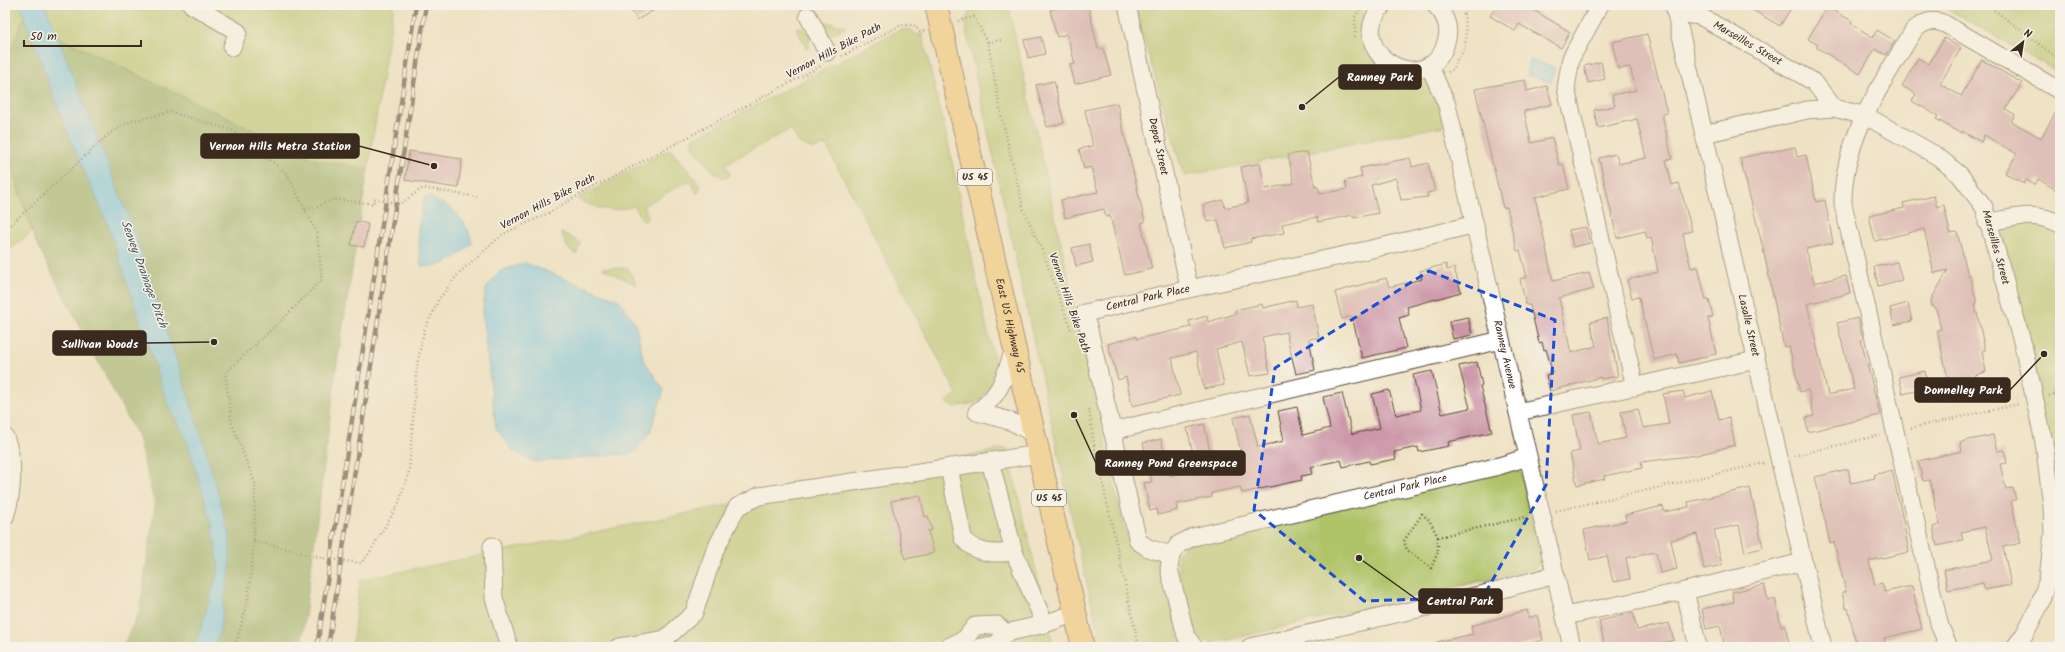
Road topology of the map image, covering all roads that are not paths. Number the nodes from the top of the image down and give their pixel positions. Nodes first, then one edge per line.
1 (192, 5) edge
2 (936, 5) edge
3 (1127, 5) edge
4 (1600, 5) edge
5 (1376, 7) edge
6 (1441, 7) edge
7 (1675, 9) edge
8 (808, 16) dead end
9 (232, 47) dead end
10 (831, 57) road end
11 (1429, 65) junction
12 (2060, 90) edge
13 (1834, 108) junction
14 (1866, 116) junction
15 (1704, 134) junction
16 (1987, 223) junction
17 (1475, 224) junction
18 (2060, 224) edge
19 (1190, 288) junction
20 (1501, 340) junction
21 (1014, 349) junction
22 (1756, 360) junction
23 (1634, 387) junction
24 (1518, 412) junction
25 (1112, 431) junction
26 (5, 437) edge
27 (1036, 445) junction
28 (1528, 457) junction
29 (990, 461) junction
30 (949, 467) junction
31 (2055, 490) edge
32 (5, 517) edge
33 (492, 546) dead end
34 (1014, 552) junction
35 (1171, 555) junction
36 (1803, 562) junction
37 (1555, 574) junction
38 (1685, 591) junction
39 (1075, 613) junction
40 (1565, 616) junction
41 (1045, 624) junction
42 (1006, 633) junction
43 (970, 643) edge
44 (509, 647) edge
45 (619, 647) edge
46 (948, 647) edge
47 (981, 647) edge
48 (1083, 647) edge
49 (1193, 647) edge
50 (1250, 647) edge
51 (1572, 647) edge
52 (1698, 647) edge
53 (1822, 647) edge
54 (1949, 647) edge
55 (2015, 647) edge

1 - 9 street
2 - 21 main road, East US Highway 45 / US 45
3 - 19 street, Depot Street
4 - 23 street
5 - 11 street
6 - 11 street
7 - 13 street, Marseilles Street
7 - 15 street, Lasalle Street
8 - 10 street
11 - 17 street, Ranney Avenue
12 - 14 street
13 - 14 street, Marseilles Street
13 - 15 street
14 - 16 street, Marseilles Street
14 - 54 street
15 - 22 street, Lasalle Street
16 - 18 street
16 - 31 street, Marseilles Street
17 - 19 street, Central Park Place
17 - 20 street, Ranney Avenue
19 - 25 street, Central Park Place
20 - 24 street, Ranney Avenue
20 - 25 street
21 - 27 main road, East US Highway 45 / US 45
21 - 27 street
22 - 23 street
22 - 36 street, Lasalle Street
23 - 24 street
24 - 28 street, Ranney Avenue
25 - 35 street, Central Park Place
26 - 32 street
27 - 29 street
27 - 39 main road, East US Highway 45 / US 45
28 - 35 street, Central Park Place
28 - 37 street, Ranney Avenue
29 - 30 street
29 - 34 street
30 - 34 street
30 - 45 street
31 - 55 street, Marseilles Street
33 - 44 street
34 - 41 street
35 - 49 street
36 - 38 street
36 - 53 street, Lasalle Street
37 - 40 street, Ranney Avenue
37 - 50 street
38 - 40 street
38 - 52 street
39 - 41 street
39 - 48 main road, East US Highway 45 / US 45
40 - 51 street, Ranney Avenue
41 - 42 street
42 - 43 street
42 - 47 street
43 - 46 street

